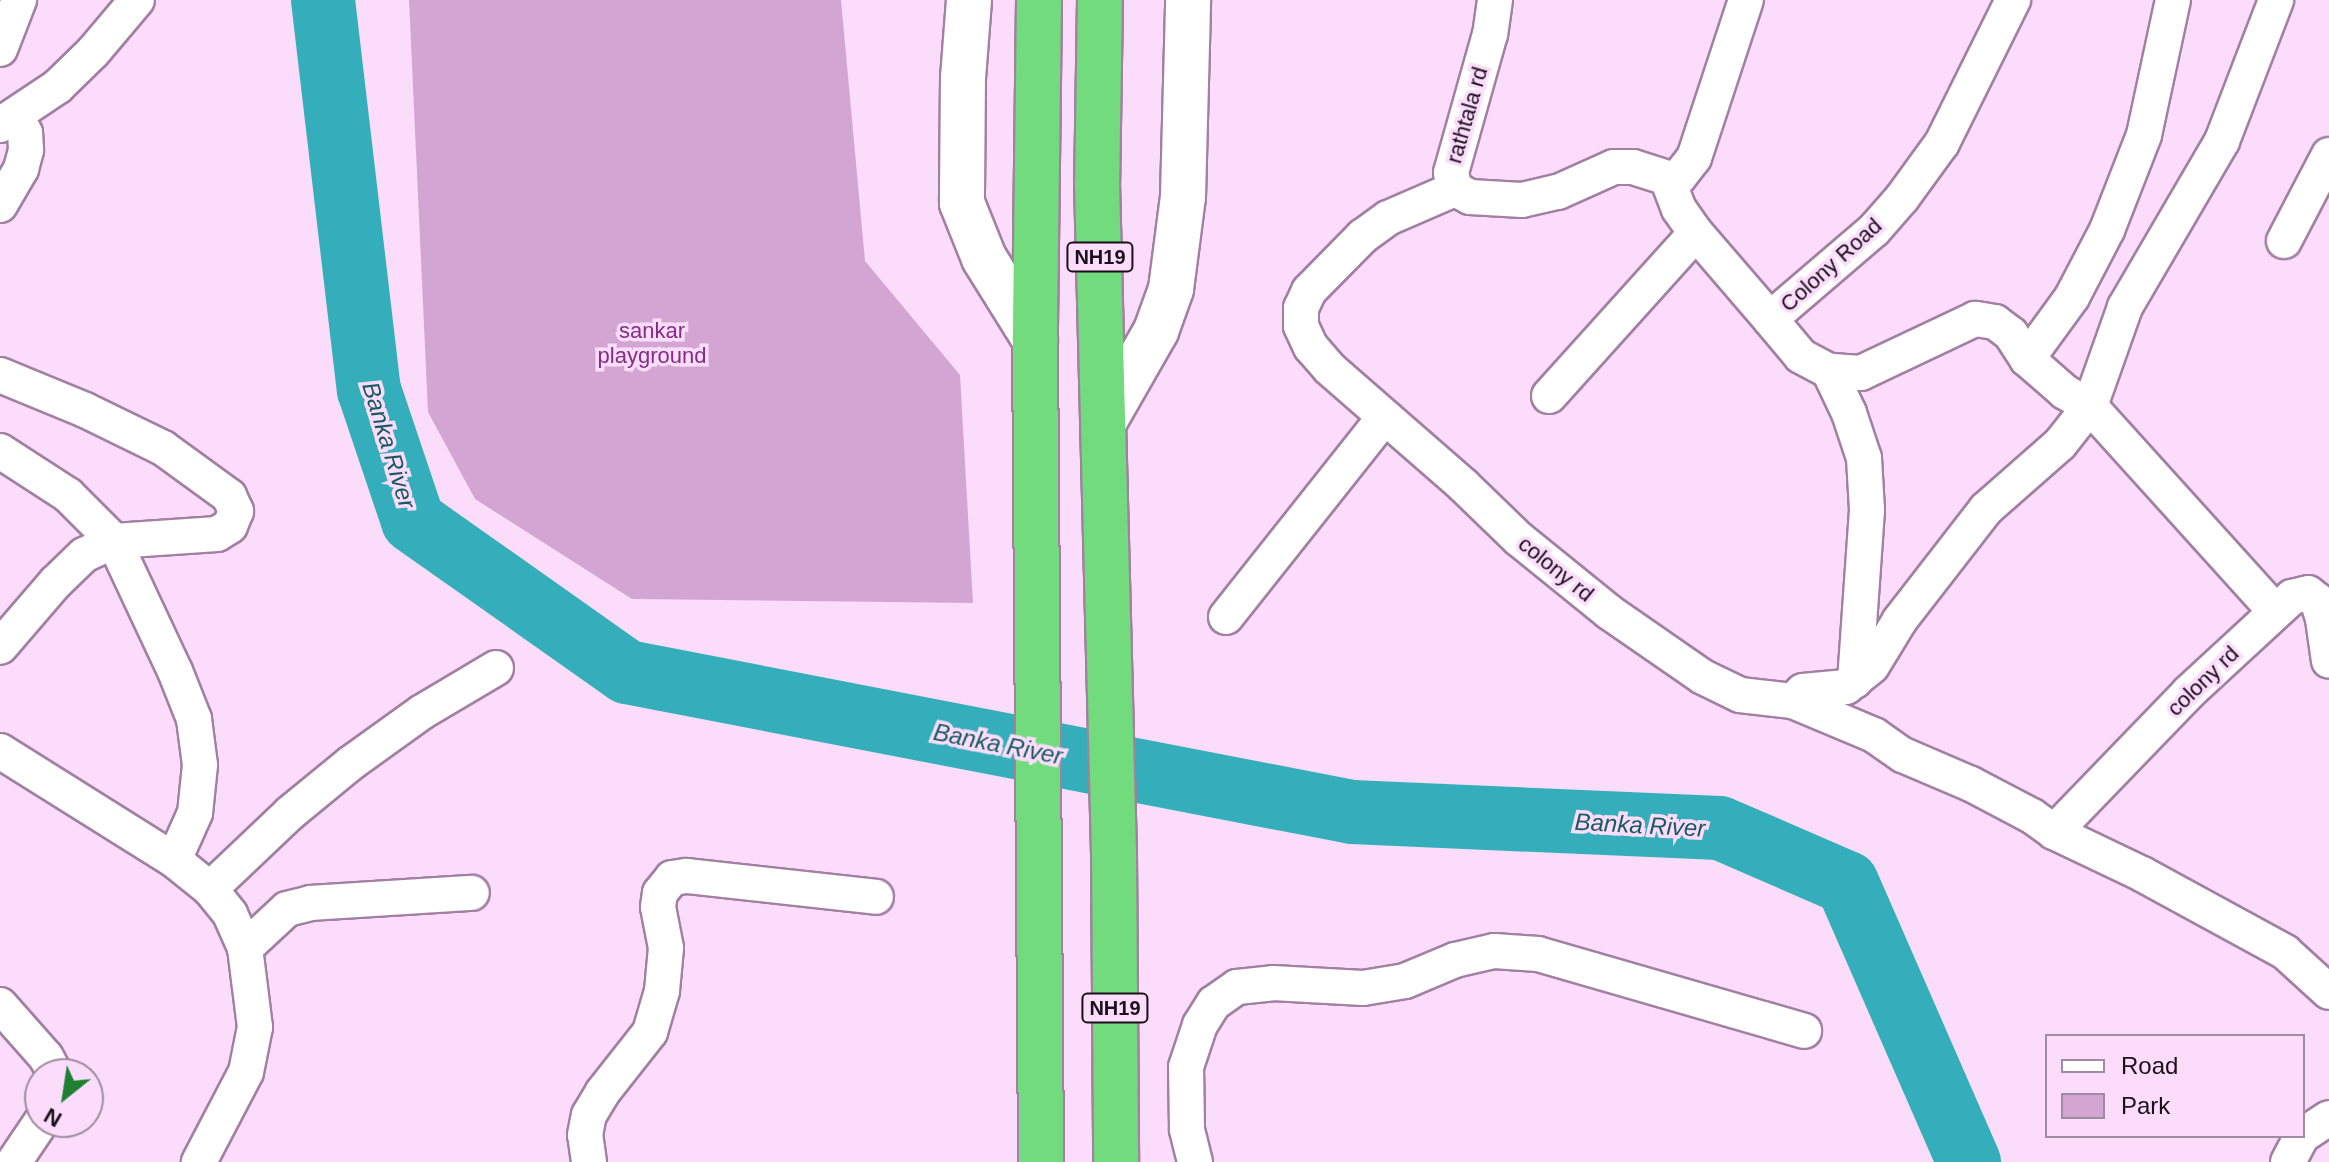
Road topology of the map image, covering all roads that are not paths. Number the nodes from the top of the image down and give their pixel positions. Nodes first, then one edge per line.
1 (19, 0) edge
2 (137, 0) edge
3 (969, 0) edge
4 (1039, 0) edge
5 (1100, 0) edge
6 (1188, 0) edge
7 (1495, 0) edge
8 (1746, 0) edge
9 (2013, 0) edge
10 (2173, 0) edge
11 (2276, 0) edge
12 (1, 42) edge
13 (8, 121) edge
14 (2329, 155) edge
15 (1667, 178) junction
16 (1455, 189) junction
17 (0, 205) edge
18 (1696, 233) junction
19 (2284, 241) dead end
20 (1770, 319) junction
21 (1035, 340) junction
22 (2027, 359) junction
23 (1829, 371) junction
24 (0, 375) edge
25 (1549, 396) dead end
26 (2090, 406) junction
27 (1384, 418) junction
28 (1105, 420) junction
29 (0, 451) edge
30 (114, 541) junction
31 (2275, 611) junction
32 (1226, 617) dead end
33 (0, 647) edge
34 (2329, 661) edge
35 (496, 668) dead end
36 (1855, 681) junction
37 (1793, 701) junction
38 (0, 751) edge
39 (2054, 832) junction
40 (174, 860) junction
41 (210, 889) junction
42 (472, 893) dead end
43 (876, 897) dead end
44 (245, 948) junction
45 (2324, 976) edge
46 (0, 1005) edge
47 (1804, 1031) dead end
48 (47, 1058) edge
49 (2329, 1118) edge
50 (2305, 1134) edge
51 (30, 1138) edge
52 (2301, 1138) edge
53 (14, 1162) edge
54 (199, 1162) edge
55 (589, 1162) edge
56 (1041, 1162) edge
57 (1116, 1162) edge
58 (1195, 1162) edge
59 (2288, 1162) edge

1 - 12 street
2 - 13 street
3 - 21 street
4 - 21 highway, NH19
5 - 28 highway, NH19
6 - 28 street
7 - 16 street, rathtala rd
8 - 15 street
9 - 20 street, Colony Road
10 - 22 street
11 - 26 street
13 - 17 street
14 - 19 street
15 - 16 street, rathtala rd
15 - 18 street
16 - 27 street, colony rd
18 - 20 street
18 - 25 street
20 - 23 street, Colony Road
21 - 56 highway, NH19
22 - 23 street
22 - 26 street
23 - 36 street
24 - 30 street
26 - 31 street
26 - 36 street
27 - 32 street
27 - 37 street, colony rd
28 - 57 highway, NH19
29 - 30 street
30 - 33 street
30 - 40 street
31 - 34 street, colony rd
31 - 39 street, colony rd
35 - 41 street
36 - 37 street
37 - 39 street, colony rd
38 - 40 street
39 - 45 street, colony rd
40 - 41 street
41 - 44 street
42 - 44 street
43 - 55 street
44 - 54 street
46 - 48 street
47 - 58 street
49 - 50 street
51 - 53 street
52 - 59 street

